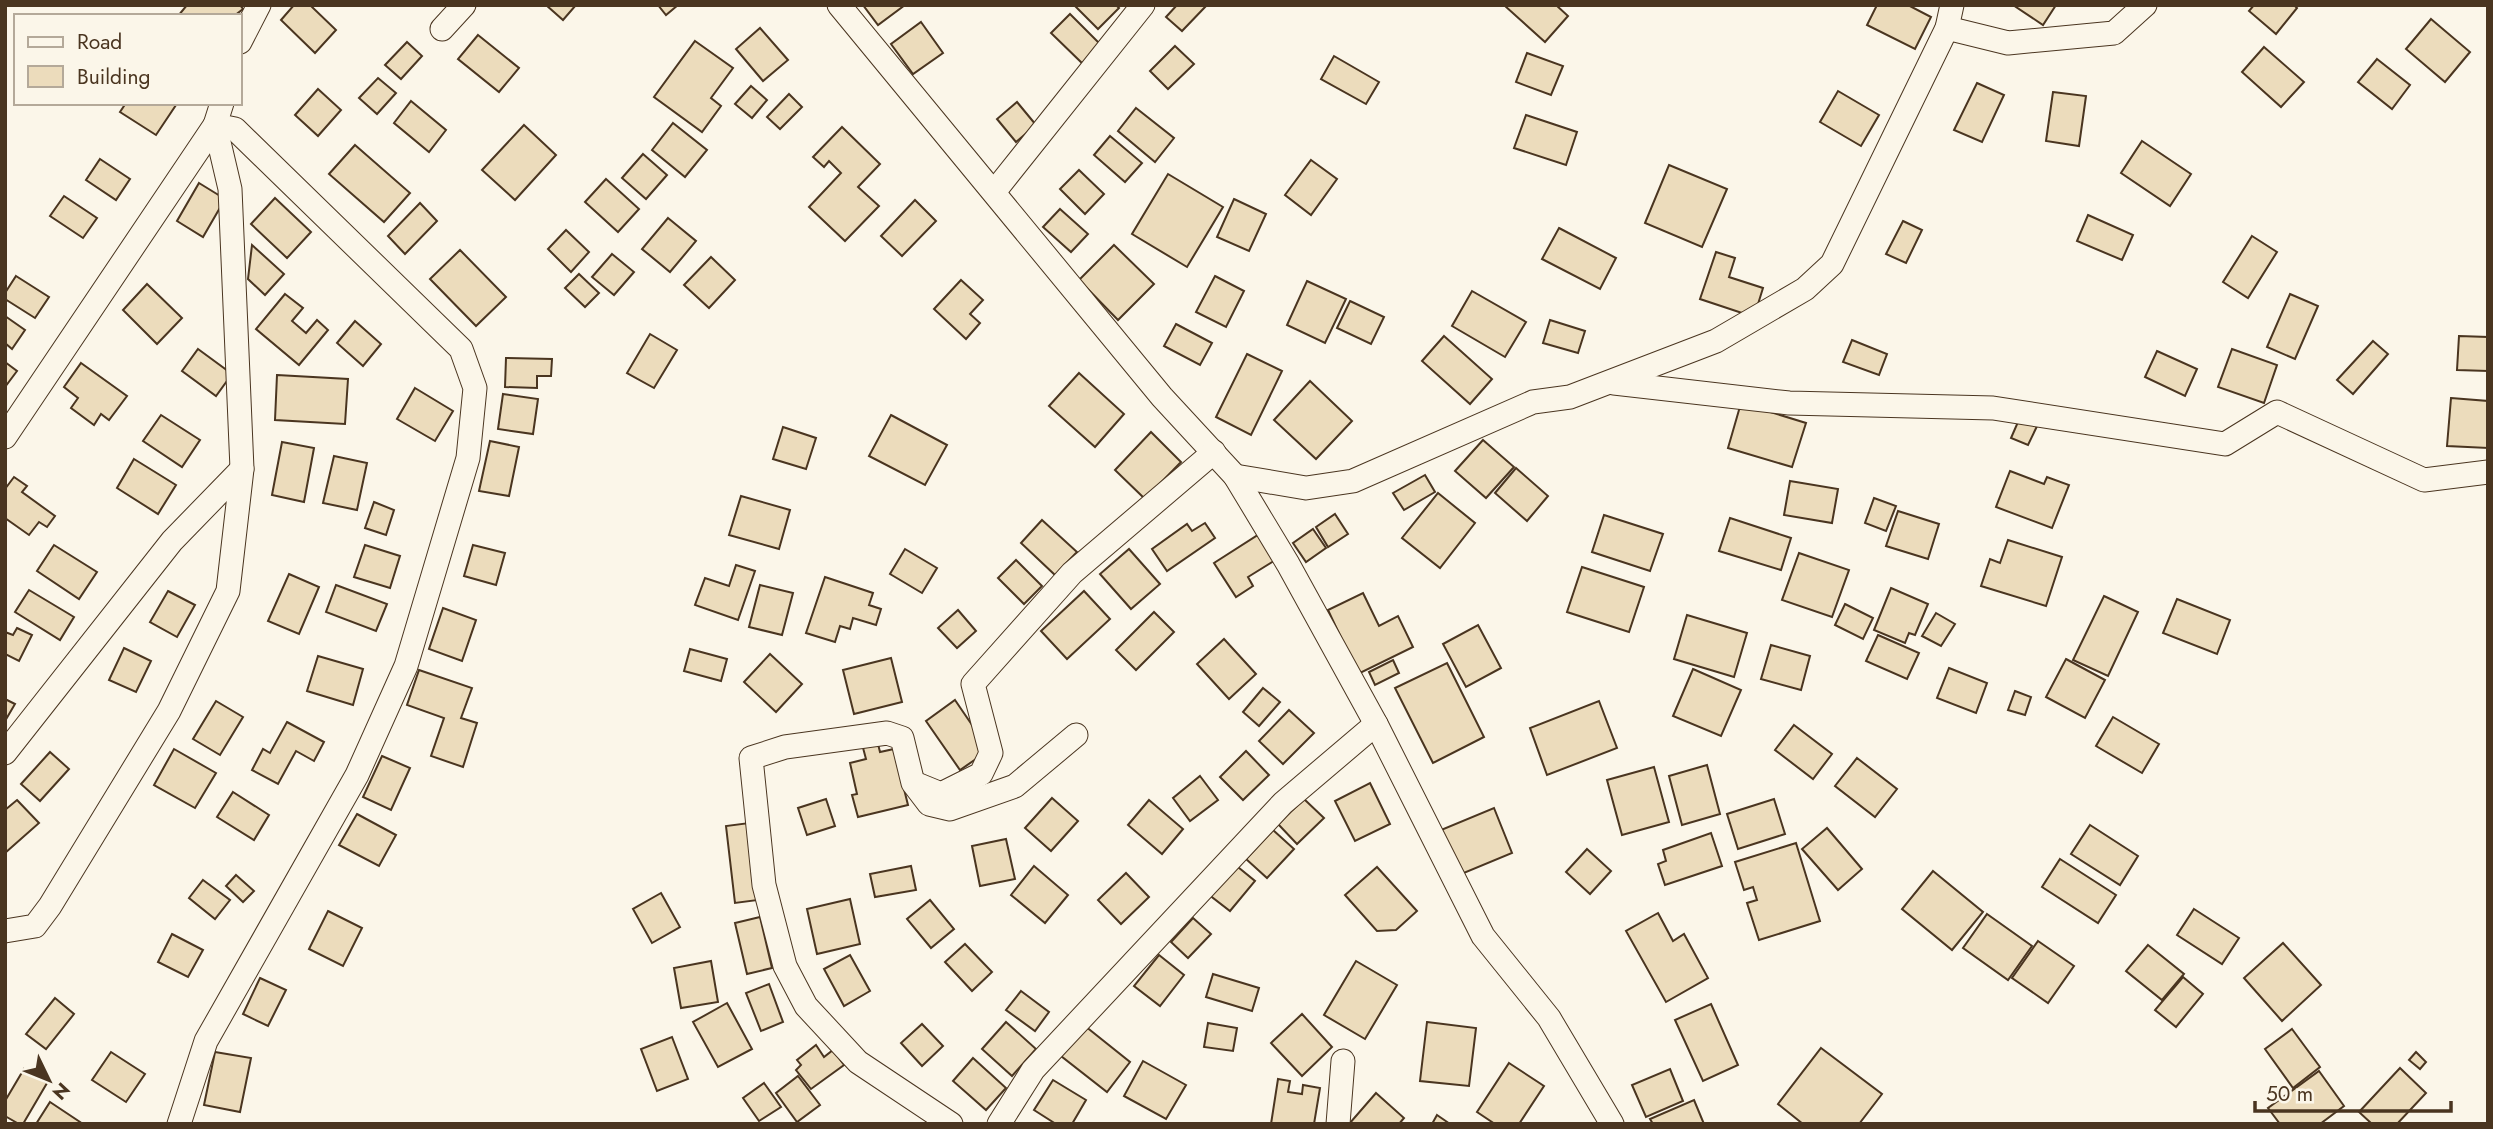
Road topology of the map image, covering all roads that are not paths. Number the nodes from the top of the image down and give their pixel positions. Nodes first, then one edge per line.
1 (259, 5) edge
2 (464, 5) edge
3 (839, 5) edge
4 (1143, 5) edge
5 (1952, 5) edge
6 (2145, 5) edge
7 (1947, 28) junction
8 (442, 29) dead end
9 (242, 39) edge
10 (218, 114) edge
11 (994, 192) junction
12 (1608, 382) junction
13 (5, 436) edge
14 (1214, 453) junction
15 (242, 469) junction
16 (2488, 472) edge
17 (1235, 476) junction
18 (1376, 724) junction
19 (1076, 735) dead end
20 (5, 753) edge
21 (913, 783) junction
22 (5, 931) edge
23 (1343, 1061) dead end
24 (179, 1124) edge
25 (951, 1124) edge
26 (999, 1124) edge
27 (1338, 1124) edge
28 (1612, 1124) edge

1 - 9 street
2 - 8 street
3 - 11 street
4 - 11 street
5 - 7 street
6 - 7 street
7 - 12 street
10 - 13 street
10 - 15 street
10 - 24 street
11 - 14 street
12 - 16 street
12 - 17 street
14 - 17 street
14 - 21 street
15 - 20 street
15 - 22 street
17 - 18 street
18 - 26 street
18 - 28 street
19 - 21 street
21 - 25 street
23 - 27 street

